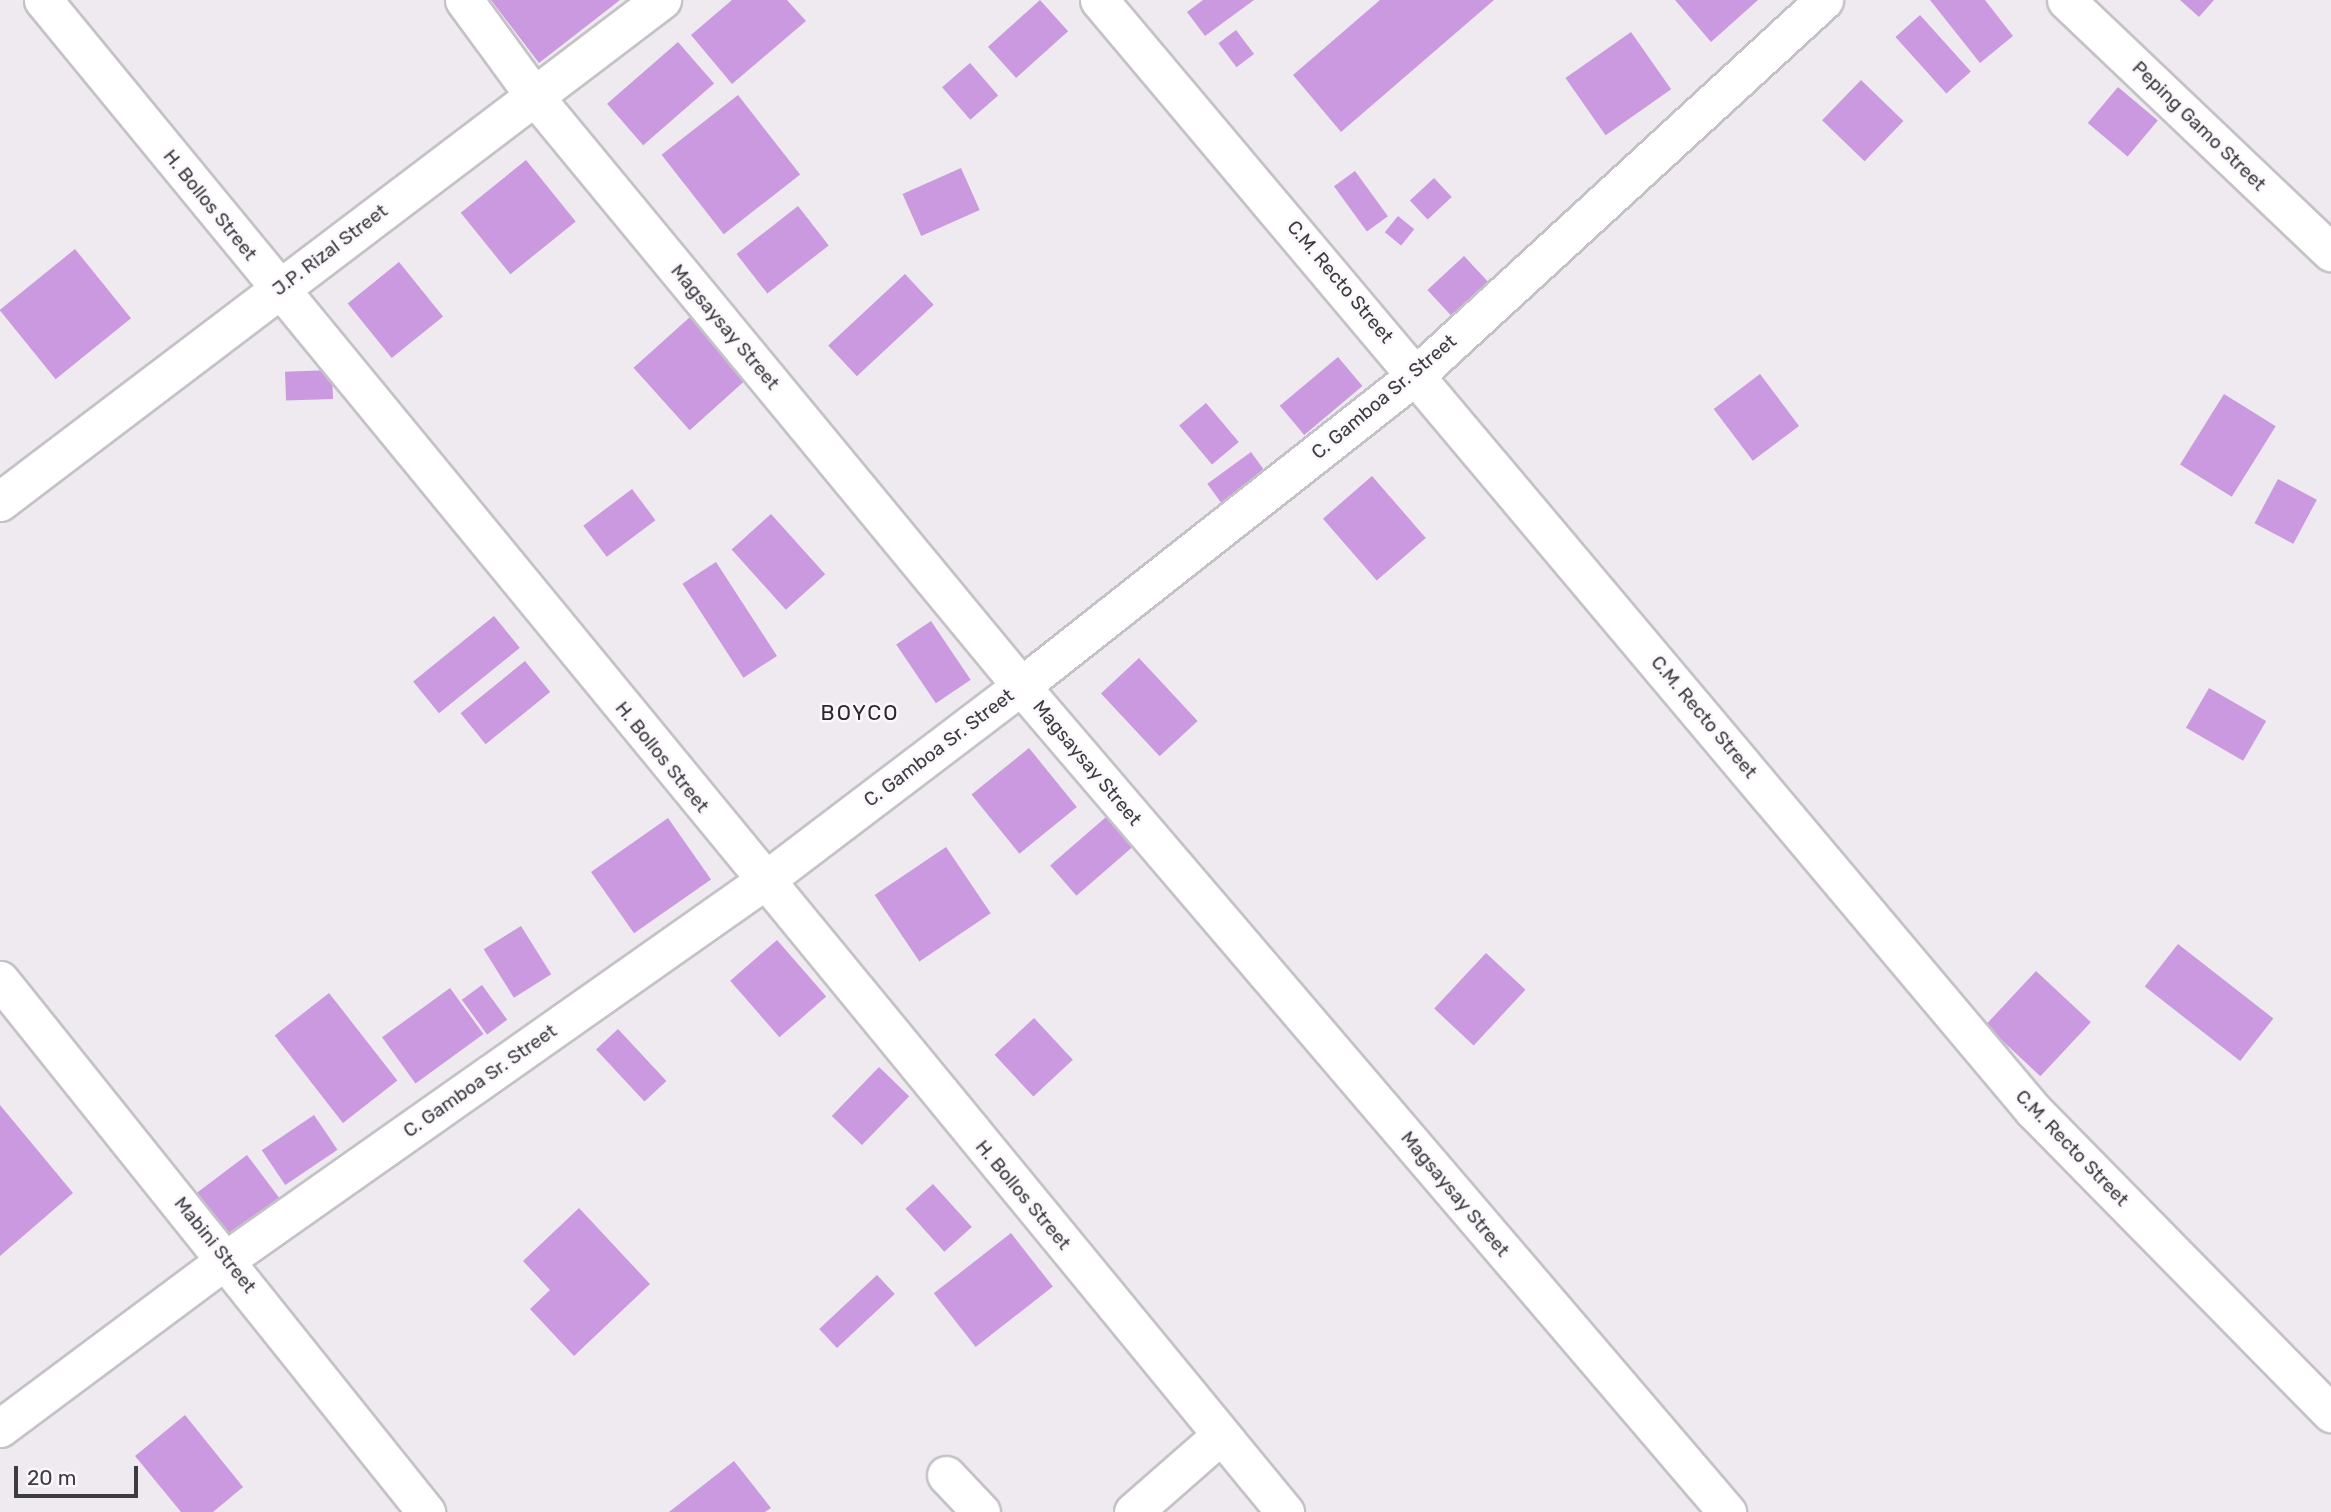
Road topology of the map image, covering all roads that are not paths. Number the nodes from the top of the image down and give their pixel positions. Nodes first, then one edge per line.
1 (43, 0) edge
2 (464, 0) edge
3 (662, 0) edge
4 (1099, 0) edge
5 (1824, 0) edge
6 (2066, 0) edge
7 (536, 97) junction
8 (2331, 252) edge
9 (278, 288) junction
10 (1417, 374) junction
11 (0, 502) edge
12 (1021, 686) junction
13 (764, 881) junction
14 (0, 980) edge
15 (227, 1259) junction
16 (2331, 1413) edge
17 (0, 1428) edge
18 (1221, 1435) junction
19 (946, 1475) dead end
20 (426, 1512) edge
21 (981, 1512) edge
22 (1133, 1512) edge
23 (1285, 1512) edge
24 (1727, 1512) edge

1 - 9 street, H. Bollos Street
2 - 7 street, Magsaysay Street
3 - 7 street, J.P. Rizal Street
4 - 10 street, C.M. Recto Street
5 - 10 street, C. Gamboa Sr. Street
6 - 8 street, Peping Gamo Street
7 - 9 street, J.P. Rizal Street
7 - 12 street, Magsaysay Street
9 - 11 street, J.P. Rizal Street
9 - 13 street, H. Bollos Street
10 - 12 street, C. Gamboa Sr. Street
10 - 16 street, C.M. Recto Street
12 - 13 street, C. Gamboa Sr. Street
12 - 24 street, Magsaysay Street
13 - 15 street, C. Gamboa Sr. Street
13 - 18 street, H. Bollos Street
14 - 15 street, Mabini Street
15 - 17 street, C. Gamboa Sr. Street
15 - 20 street, Mabini Street
18 - 22 street
18 - 23 street, H. Bollos Street
19 - 21 street

